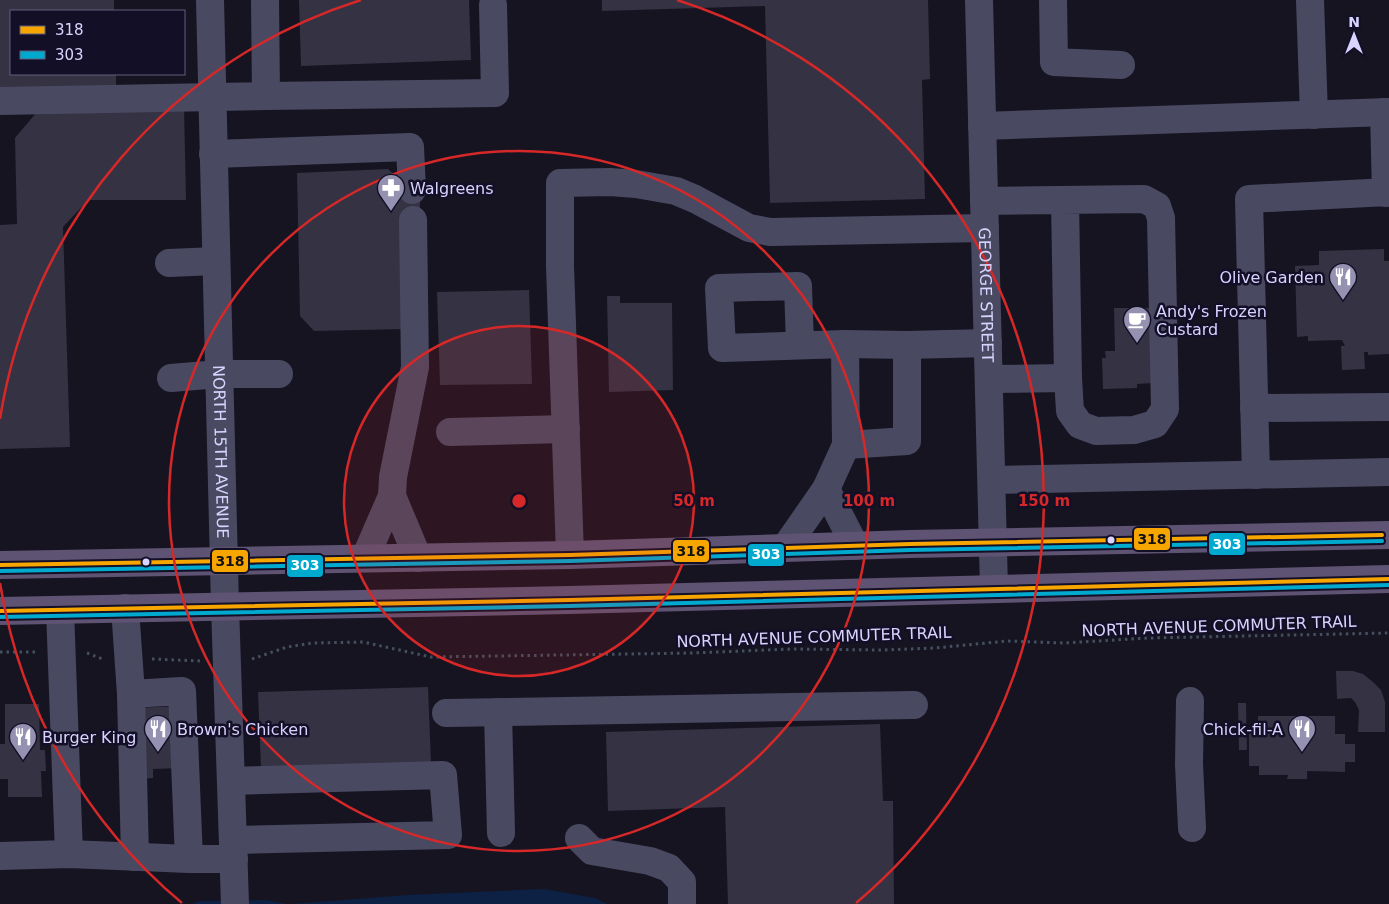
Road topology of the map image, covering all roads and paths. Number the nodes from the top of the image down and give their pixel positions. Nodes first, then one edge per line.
1 (210, 0) edge
2 (265, 0) edge
3 (979, 0) edge
4 (1054, 0) edge
5 (1310, 0) edge
6 (493, 5) dead end
7 (1122, 65) dead end
8 (212, 96) junction
9 (266, 96) junction
10 (0, 101) edge
11 (1386, 112) edge
12 (1314, 115) junction
13 (982, 126) junction
14 (214, 154) junction
15 (412, 190) dead end
16 (1388, 192) edge
17 (1065, 200) junction
18 (984, 201) junction
19 (413, 220) dead end
20 (985, 228) junction
21 (216, 261) junction
22 (169, 263) dead end
23 (988, 343) junction
24 (845, 344) junction
25 (800, 345) junction
26 (907, 345) junction
27 (219, 374) junction
28 (279, 374) dead end
29 (171, 378) dead end
30 (1068, 378) junction
31 (989, 380) junction
32 (1389, 407) edge
33 (1254, 408) junction
34 (566, 429) junction
35 (450, 432) dead end
36 (846, 445) junction
37 (1389, 472) edge
38 (1256, 475) junction
39 (992, 480) junction
40 (826, 490) junction
41 (392, 496) junction
42 (1389, 534) edge
43 (994, 543) junction
44 (856, 546) junction
45 (785, 548) junction
46 (570, 555) junction
47 (365, 558) junction
48 (418, 558) junction
49 (224, 561) junction
50 (0, 565) edge
51 (1389, 579) edge
52 (994, 589) junction
53 (224, 606) junction
54 (125, 608) junction
55 (60, 610) junction
56 (0, 611) edge
57 (1389, 633) edge
58 (0, 652) edge
59 (43, 652) dead end
60 (85, 653) dead end
61 (144, 658) dead end
62 (206, 661) dead end
63 (246, 661) dead end
64 (110, 662) dead end
65 (131, 694) junction
66 (1190, 701) dead end
67 (914, 705) dead end
68 (498, 712) junction
69 (446, 713) dead end
70 (231, 781) junction
71 (1192, 828) dead end
72 (501, 833) dead end
73 (579, 838) dead end
74 (234, 850) junction
75 (69, 854) junction
76 (0, 856) edge
77 (135, 857) junction
78 (189, 859) junction
79 (235, 901) edge
80 (682, 904) edge

1 - 8 street, NORTH 15TH AVENUE
2 - 9 street
3 - 13 street, GEORGE STREET
4 - 7 street
5 - 12 street
6 - 9 street
8 - 9 street
8 - 10 street
8 - 14 street, NORTH 15TH AVENUE
11 - 12 street
11 - 16 street
12 - 13 street
13 - 18 street, GEORGE STREET
14 - 15 street
14 - 21 street, NORTH 15TH AVENUE
16 - 33 street
17 - 18 street
17 - 30 street
17 - 30 street
18 - 20 street, GEORGE STREET
19 - 41 street
20 - 23 street, GEORGE STREET
20 - 34 street
21 - 22 street
21 - 27 street, NORTH 15TH AVENUE
23 - 26 street
23 - 31 street, GEORGE STREET
24 - 25 street
24 - 26 street
24 - 36 street
25 - 25 street
26 - 36 street
27 - 28 street
27 - 29 street
27 - 49 street, NORTH 15TH AVENUE
30 - 31 street
31 - 39 street, GEORGE STREET
32 - 33 street
33 - 38 street
34 - 35 street
34 - 46 street
36 - 40 street
37 - 38 street
38 - 39 street
39 - 43 street, GEORGE STREET
40 - 44 street
40 - 45 street
41 - 47 street
41 - 48 street
42 - 43 main road
43 - 44 main road
43 - 52 street, GEORGE STREET
44 - 45 main road
45 - 46 main road
46 - 48 main road
47 - 48 main road
47 - 49 main road
49 - 50 main road
49 - 53 street, NORTH 15TH AVENUE
51 - 52 main road
52 - 53 main road
53 - 54 main road
53 - 70 street, NORTH 15TH AVENUE
54 - 55 main road
54 - 65 street
55 - 56 main road
55 - 75 street
57 - 63 path, NORTH AVENUE COMMUTER TRAIL
58 - 59 path
60 - 64 path
61 - 62 path
65 - 77 street
65 - 78 street
66 - 71 street
67 - 68 street
68 - 69 street
68 - 72 street
70 - 74 street, NORTH 15TH AVENUE
70 - 74 street
73 - 80 street
74 - 78 street
74 - 79 street, NORTH 15TH AVENUE
75 - 76 street
75 - 77 street
77 - 78 street

